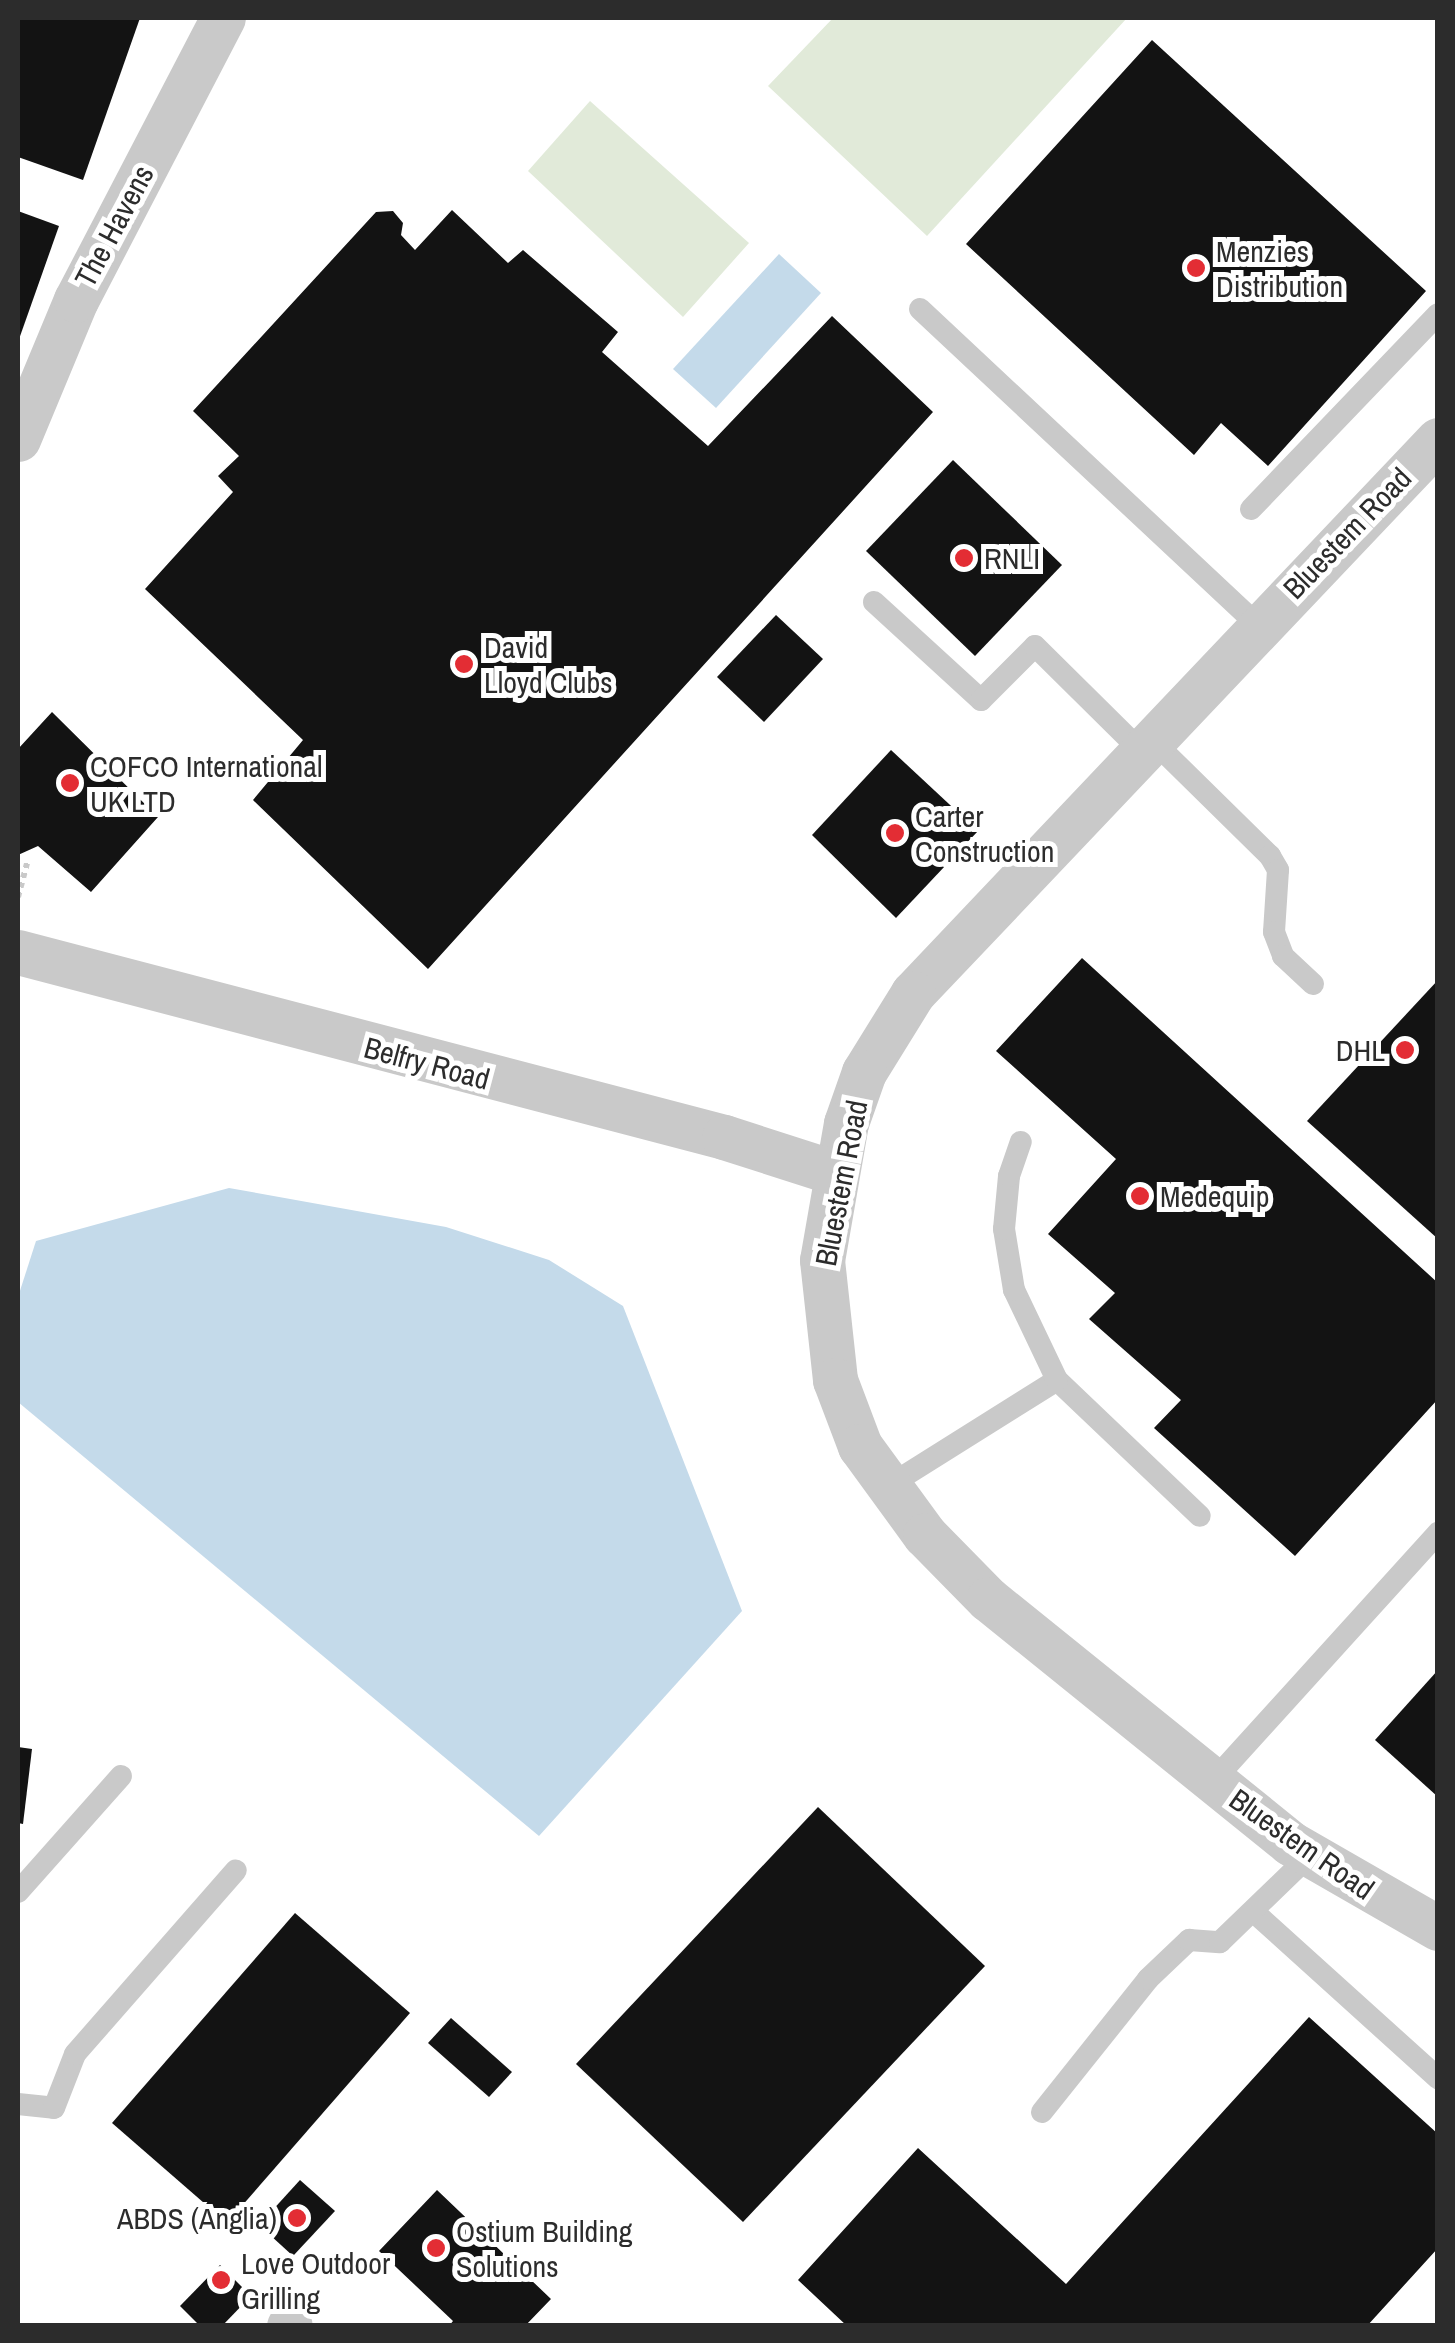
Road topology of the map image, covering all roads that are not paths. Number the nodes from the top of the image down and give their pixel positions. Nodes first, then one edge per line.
1 (223, 18) edge
2 (920, 309) dead end
3 (1438, 314) edge
4 (18, 439) edge
5 (1438, 440) edge
6 (1251, 510) dead end
7 (874, 602) dead end
8 (1257, 624) junction
9 (1146, 745) junction
10 (18, 952) edge
11 (1313, 984) dead end
12 (1021, 1142) dead end
13 (836, 1174) junction
14 (1057, 1380) junction
15 (885, 1488) junction
16 (1200, 1516) dead end
17 (1438, 1532) edge
18 (120, 1776) dead end
19 (1214, 1781) junction
20 (1310, 1855) junction
21 (236, 1870) dead end
22 (18, 1892) edge
23 (1254, 1912) junction
24 (1438, 1928) edge
25 (1438, 2078) edge
26 (18, 2104) edge
27 (1042, 2112) dead end

1 - 4 street, The Havens
2 - 8 lane
3 - 6 lane
5 - 8 street, Bluestem Road
7 - 9 lane
8 - 9 street, Bluestem Road
9 - 11 lane
9 - 13 street, Bluestem Road
10 - 13 street, Belfry Road
12 - 14 lane
13 - 15 street, Bluestem Road
14 - 15 lane
14 - 16 lane
15 - 19 street, Bluestem Road
17 - 19 lane
18 - 22 lane
19 - 20 street, Bluestem Road
20 - 23 lane
20 - 24 street, Bluestem Road
21 - 26 lane
23 - 25 lane
23 - 27 lane

